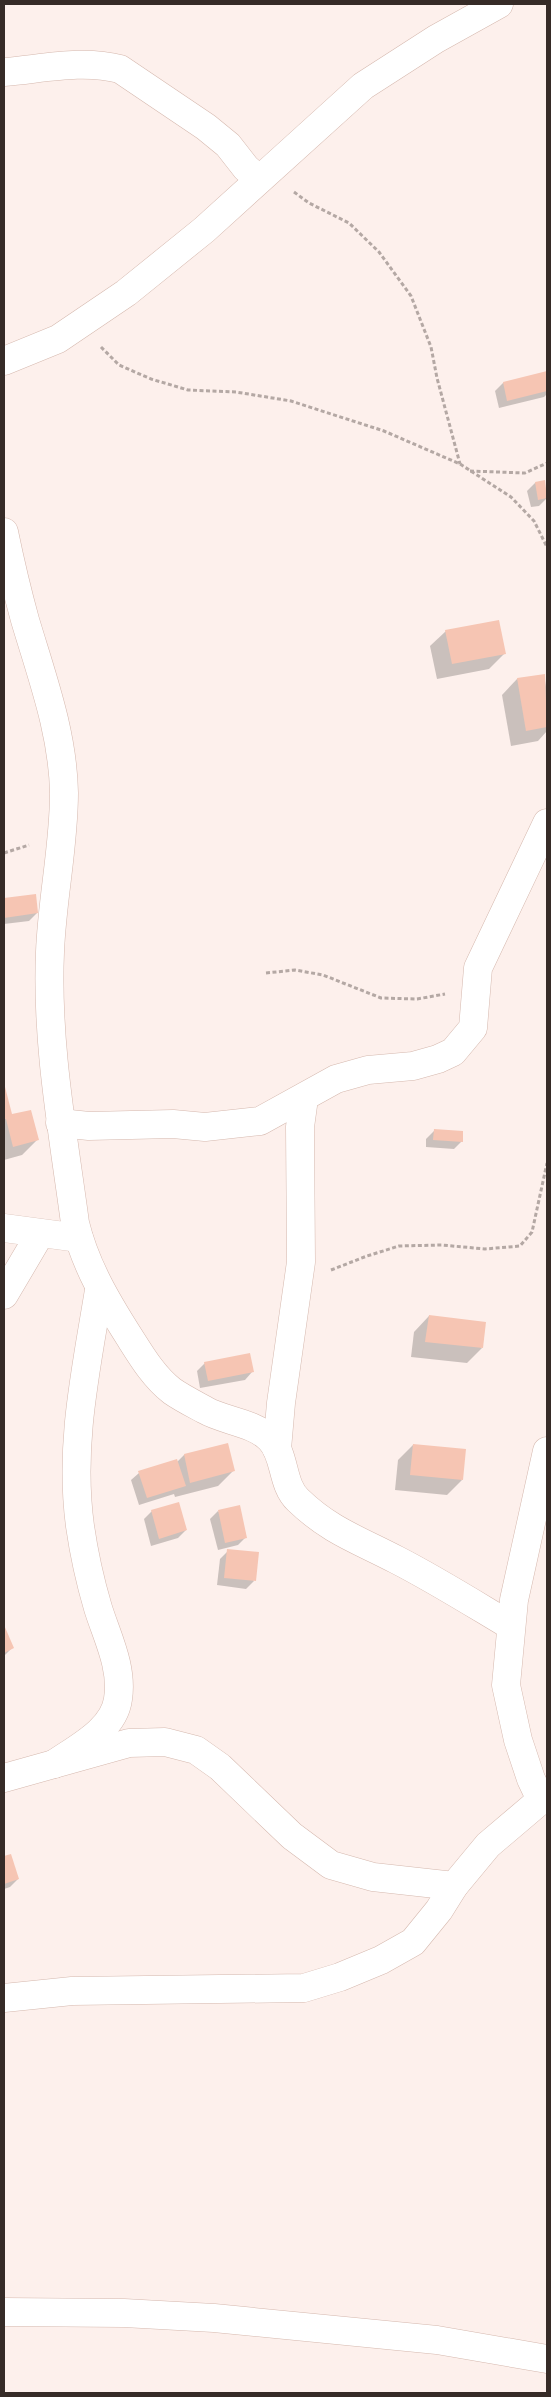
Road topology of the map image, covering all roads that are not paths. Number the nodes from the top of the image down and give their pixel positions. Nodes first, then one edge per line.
1 (499, 4) edge
2 (4, 72) edge
3 (263, 176) junction
4 (4, 361) edge
5 (4, 532) edge
6 (547, 823) edge
7 (304, 1098) junction
8 (60, 1123) junction
9 (4, 1228) edge
10 (40, 1234) junction
11 (78, 1238) junction
12 (100, 1290) junction
13 (4, 1295) edge
14 (277, 1449) junction
15 (547, 1451) edge
16 (512, 1626) junction
17 (54, 1764) junction
18 (4, 1778) edge
19 (544, 1799) edge
20 (454, 1886) junction
21 (4, 1998) edge
22 (4, 2312) edge
23 (547, 2359) edge

1 - 3 street
2 - 3 street
3 - 4 street
5 - 8 street
6 - 7 street
7 - 8 street
7 - 14 street
8 - 11 street
9 - 10 street
10 - 11 street
10 - 13 street
11 - 12 street
12 - 14 street
12 - 17 street
14 - 16 street
15 - 16 street
16 - 19 street
17 - 18 street
17 - 20 street
19 - 20 street
20 - 21 street
22 - 23 street

